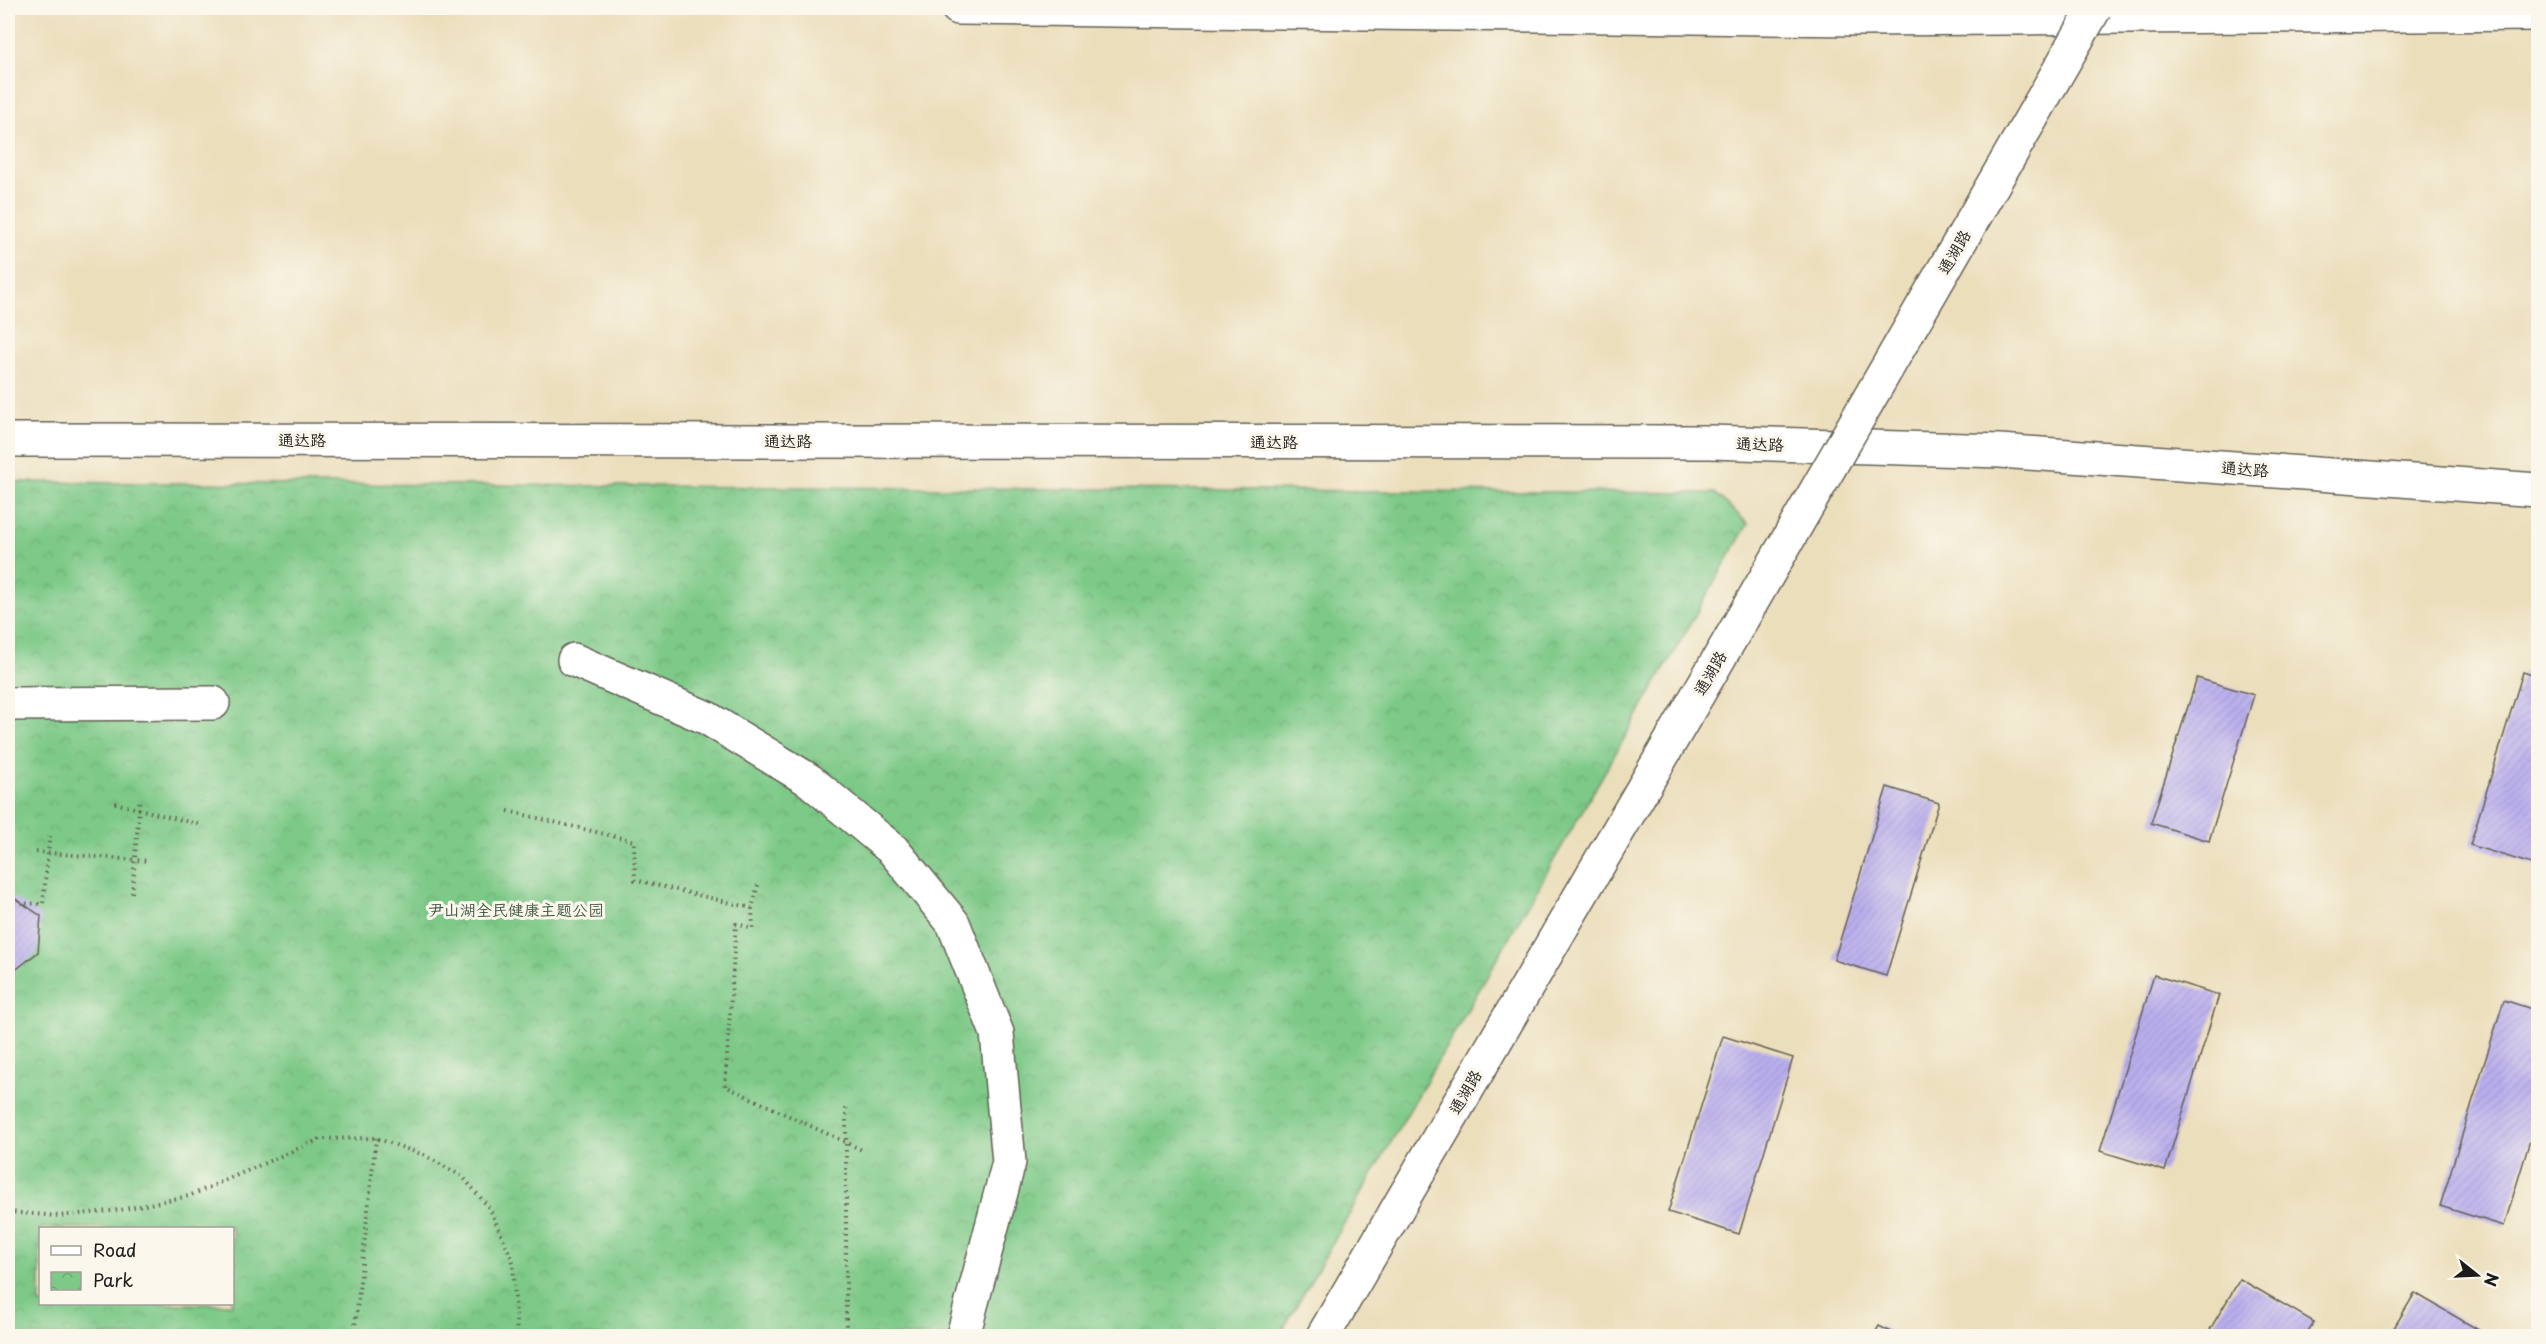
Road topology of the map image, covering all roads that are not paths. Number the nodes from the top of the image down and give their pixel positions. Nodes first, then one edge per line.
1 (958, 8) edge
2 (2096, 8) edge
3 (2538, 14) edge
4 (8, 440) edge
5 (2538, 490) edge
6 (574, 660) dead end
7 (213, 703) dead end
8 (8, 704) edge
9 (963, 1336) edge
10 (1323, 1336) edge

1 - 3 main road
2 - 10 main road, 通湖路, bridge
4 - 5 main road, 通达路
6 - 9 main road
7 - 8 main road

